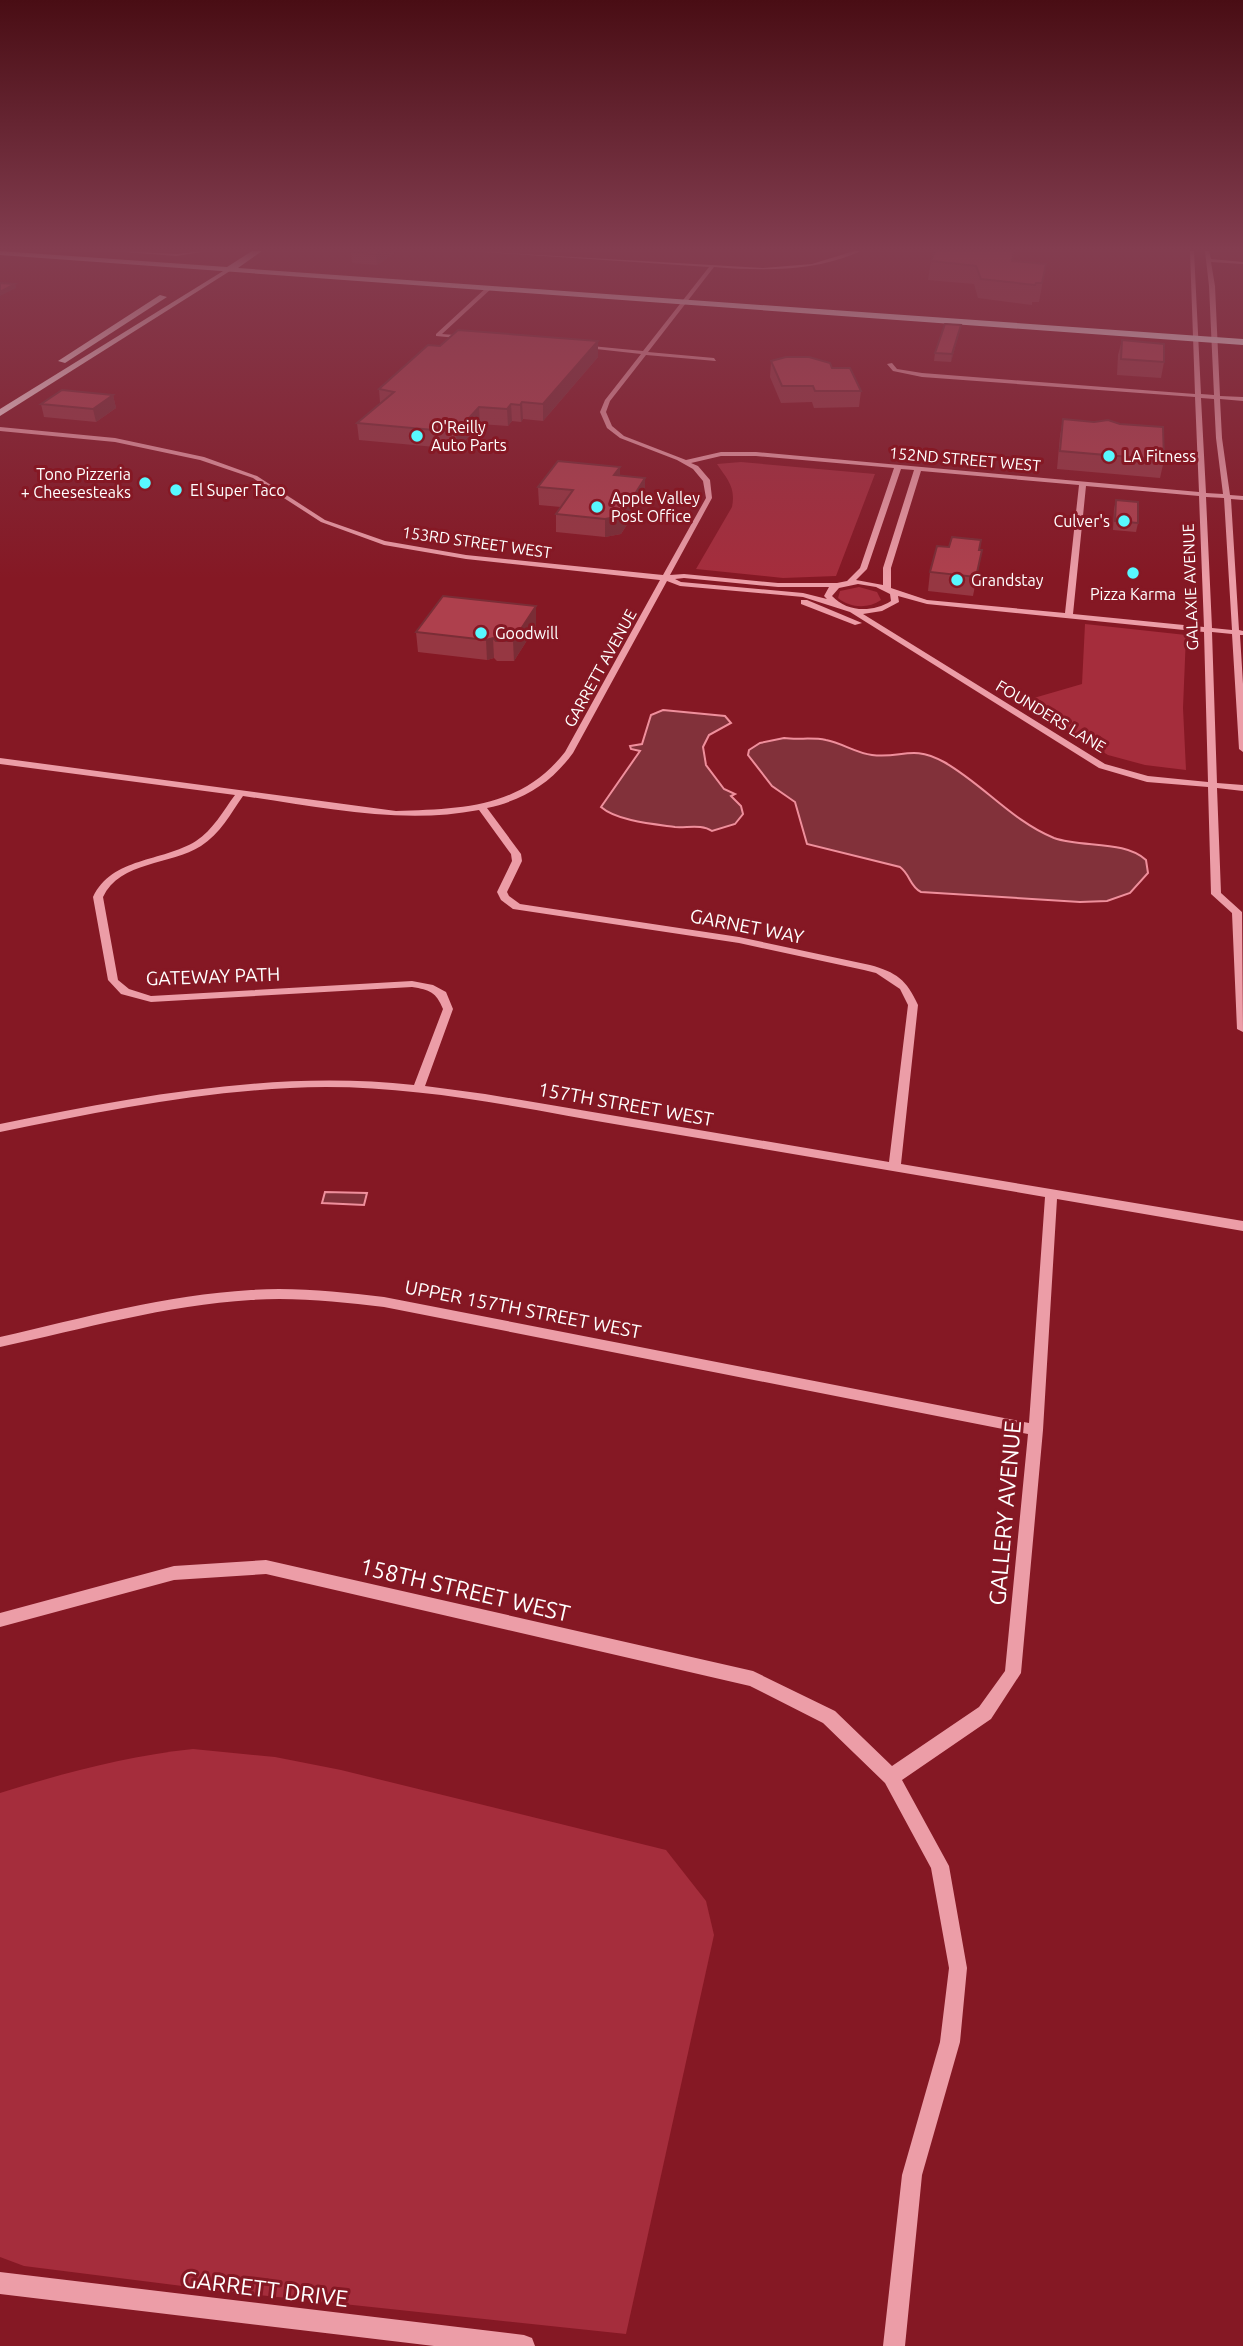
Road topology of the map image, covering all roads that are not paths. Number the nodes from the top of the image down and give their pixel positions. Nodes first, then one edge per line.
1 (62, 360) edge
2 (84, 360) edge
3 (638, 360) edge
4 (1196, 360) edge
5 (1216, 360) edge
6 (890, 364) dead end
7 (53, 366) dead end
8 (1198, 395) junction
9 (1217, 397) junction
10 (1243, 399) edge
11 (0, 413) edge
12 (0, 429) edge
13 (0, 437) edge
14 (137, 446) junction
15 (685, 462) junction
16 (898, 467) junction
17 (918, 469) junction
18 (1083, 483) junction
19 (1203, 494) junction
20 (1227, 496) junction
21 (1243, 498) edge
22 (666, 578) junction
23 (849, 583) junction
24 (837, 586) junction
25 (887, 588) junction
26 (748, 592) junction
27 (894, 593) junction
28 (835, 604) junction
29 (850, 609) junction
30 (1069, 615) junction
31 (1208, 629) junction
32 (1239, 633) edge
33 (898, 641) junction
34 (1243, 749) edge
35 (0, 761) edge
36 (1212, 785) junction
37 (1243, 788) edge
38 (241, 793) junction
39 (481, 806) junction
40 (1241, 910) edge
41 (1243, 1029) edge
42 (418, 1089) junction
43 (0, 1128) edge
44 (895, 1167) junction
45 (1051, 1194) junction
46 (1243, 1226) edge
47 (0, 1342) edge
48 (1036, 1430) junction
49 (0, 1620) edge
50 (891, 1777) junction
51 (0, 2283) edge
52 (524, 2346) edge
53 (894, 2346) edge

1 - 7 main road
2 - 11 main road
3 - 15 street, GARRETT AVENUE
4 - 8 street, GALAXIE AVENUE
5 - 9 street
6 - 8 street
8 - 9 street
8 - 19 street, GALAXIE AVENUE
9 - 10 street
9 - 20 street
12 - 14 street, 153RD STREET WEST
13 - 14 street, 153RD STREET WEST
14 - 22 street, 153RD STREET WEST
15 - 16 street, 152ND STREET WEST
15 - 22 street, GARRETT AVENUE
16 - 17 street, 152ND STREET WEST
16 - 23 street
17 - 18 street, 152ND STREET WEST
17 - 25 street
18 - 19 street, 152ND STREET WEST
18 - 30 street
19 - 20 street, 152ND STREET WEST
19 - 31 street, GALAXIE AVENUE
20 - 21 street, 152ND STREET WEST
20 - 32 street
22 - 24 street, 153RD STREET WEST
22 - 26 street, 153RD STREET WEST
22 - 39 street, GARRETT AVENUE
23 - 24 street, 153RD STREET WEST
23 - 25 street
24 - 28 street
25 - 27 street
26 - 28 street, 153RD STREET WEST
26 - 33 street, FOUNDERS LANE
27 - 29 street
27 - 30 street
28 - 29 street, 153RD STREET WEST
29 - 33 street, FOUNDERS LANE
30 - 31 street
31 - 32 street
31 - 36 street, GALAXIE AVENUE
32 - 34 street
33 - 36 street, FOUNDERS LANE
35 - 38 street, GARRETT AVENUE
36 - 37 street, FOUNDERS LANE
36 - 40 street, GALAXIE AVENUE
38 - 39 street, GARRETT AVENUE
38 - 42 street, GATEWAY PATH
39 - 44 street, GARNET WAY
40 - 41 street, GALAXIE AVENUE
42 - 43 street, 157TH STREET WEST
42 - 44 street, 157TH STREET WEST
44 - 45 street, 157TH STREET WEST
45 - 46 street, 157TH STREET WEST
45 - 48 street, GALLERY AVENUE
47 - 48 street, UPPER 157TH STREET WEST
48 - 50 street, GALLERY AVENUE
49 - 50 street, 158TH STREET WEST
50 - 53 street, 158TH STREET WEST
51 - 52 street, GARRETT DRIVE

